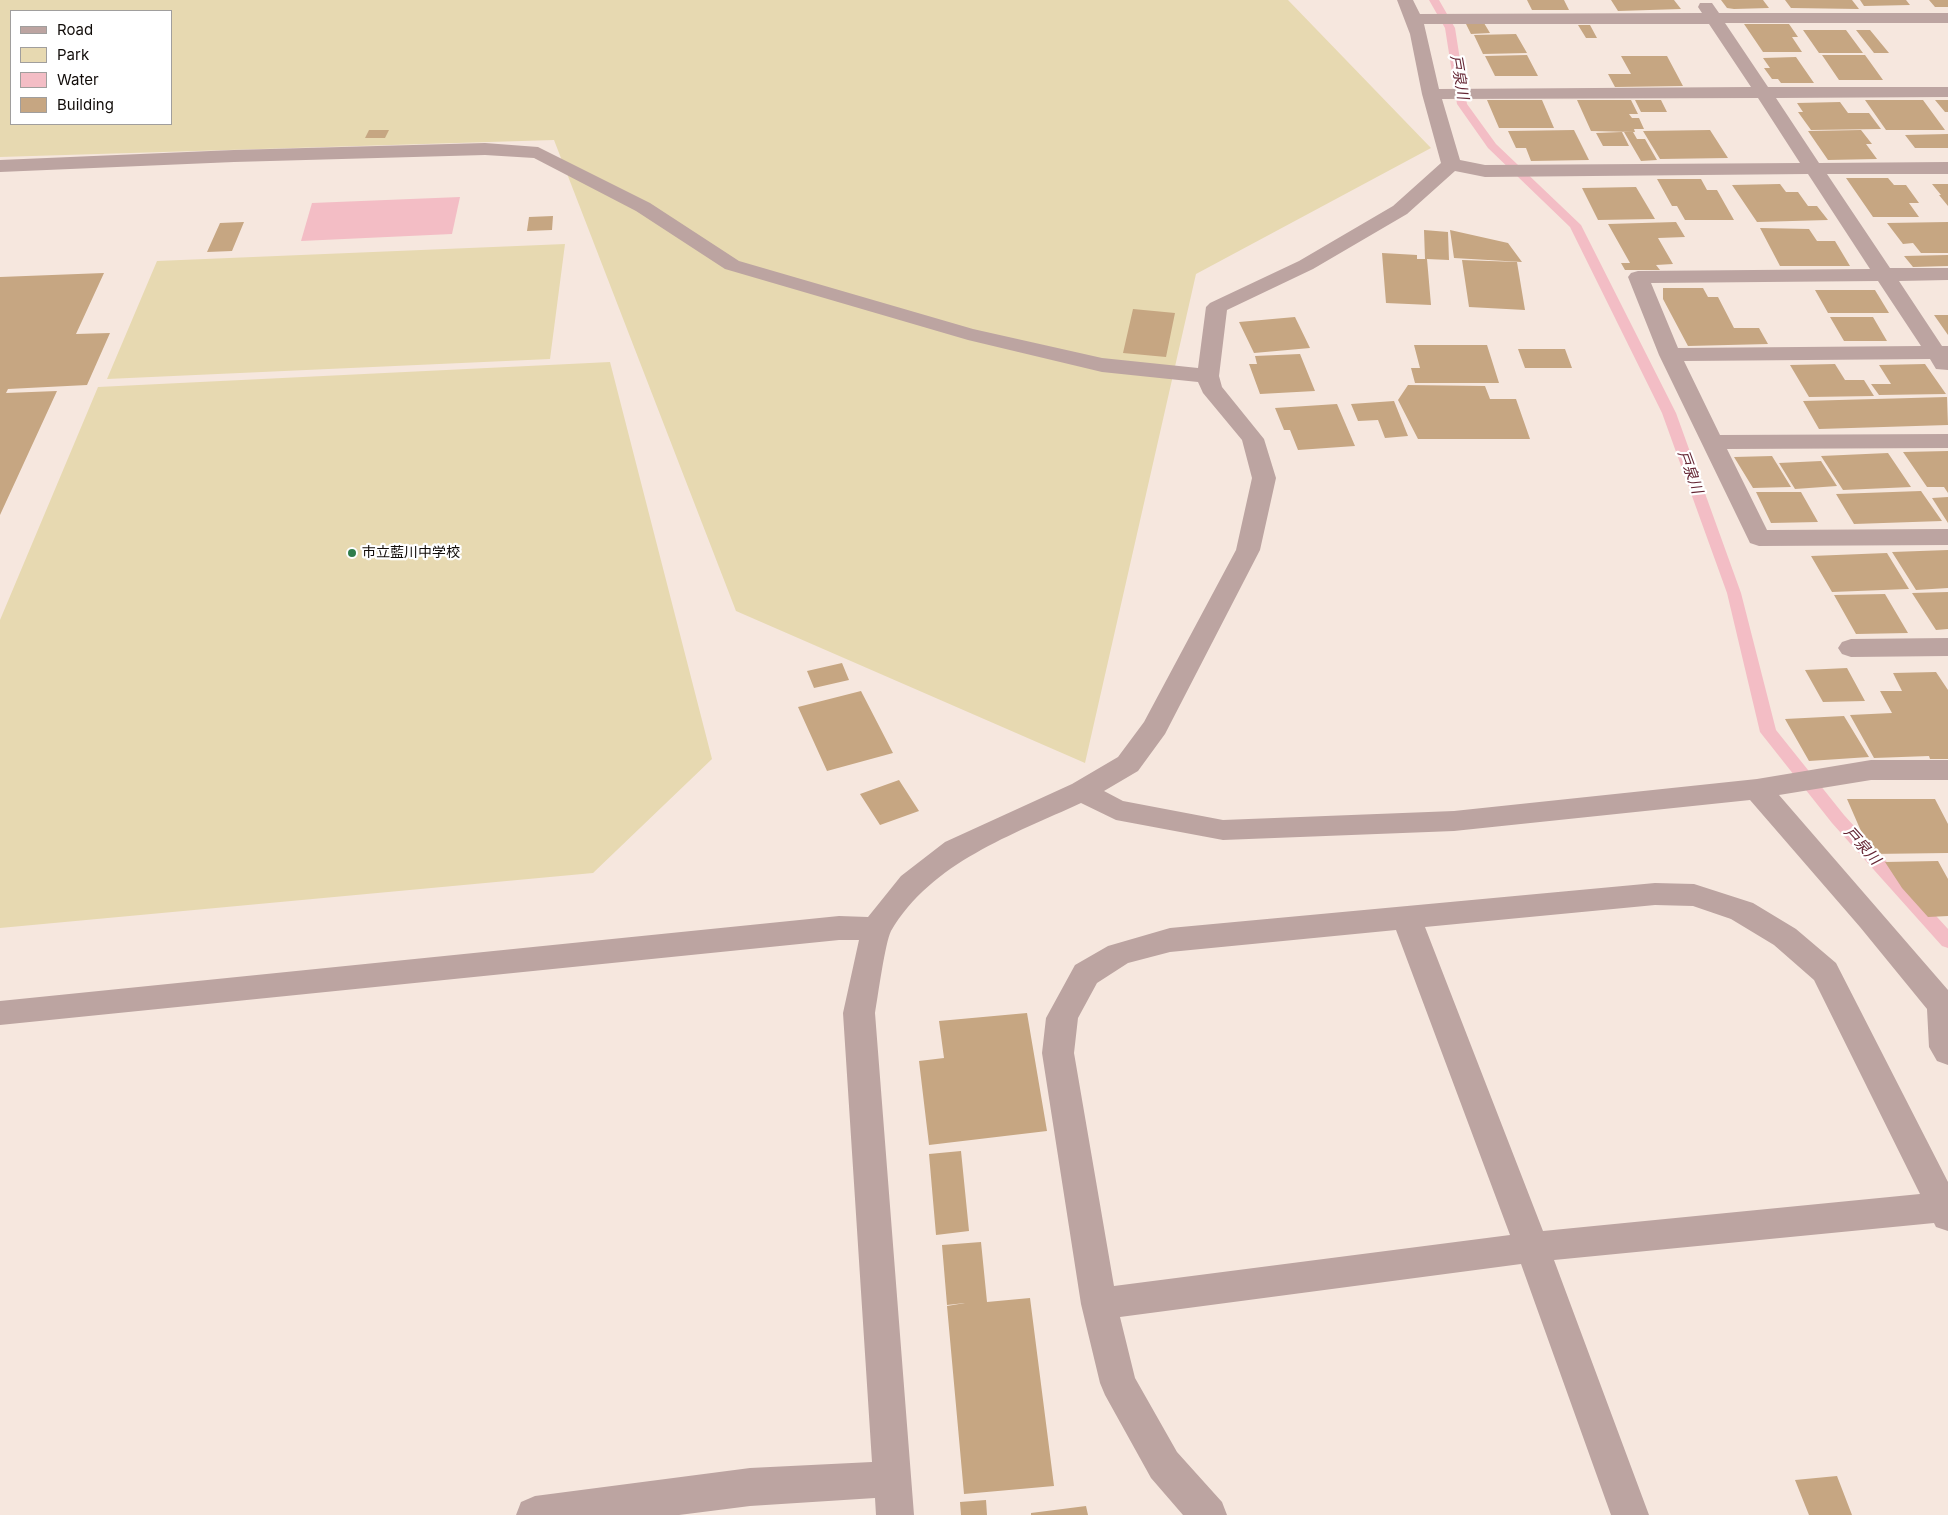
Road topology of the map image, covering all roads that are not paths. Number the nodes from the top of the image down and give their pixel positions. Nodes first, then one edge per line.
1 (1405, 0) edge
2 (1702, 0) edge
3 (1714, 18) junction
4 (1948, 18) edge
5 (1416, 19) junction
6 (1948, 92) edge
7 (1762, 93) junction
8 (1431, 94) junction
9 (1451, 164) junction
10 (0, 166) edge
11 (1948, 168) edge
12 (1813, 169) junction
13 (1885, 274) junction
14 (1948, 274) edge
15 (1670, 355) junction
16 (1944, 358) edge
17 (1208, 376) junction
18 (1948, 441) edge
19 (1712, 442) junction
20 (1948, 537) edge
21 (1948, 647) edge
22 (1851, 648) dead end
23 (1948, 770) edge
24 (1757, 790) junction
25 (1082, 791) junction
26 (1406, 916) junction
27 (876, 929) junction
28 (1945, 1010) edge
29 (0, 1013) edge
30 (1948, 1052) edge
31 (1946, 1211) edge
32 (1532, 1247) junction
33 (1099, 1304) junction
34 (894, 1497) edge
35 (535, 1515) edge
36 (1208, 1515) edge
37 (1630, 1515) edge

1 - 5 street
2 - 3 street
3 - 4 street
3 - 5 street
3 - 7 street
5 - 8 street
6 - 7 street
7 - 8 street
7 - 12 street
8 - 9 street
9 - 12 street
9 - 17 street
10 - 17 street
11 - 12 street
12 - 13 street
13 - 14 street
13 - 15 street
13 - 16 street
15 - 16 street
15 - 19 street
17 - 25 street
18 - 19 street
19 - 20 street
21 - 22 street
23 - 24 street
24 - 25 street
24 - 28 street
25 - 27 street
26 - 31 street
26 - 32 street
26 - 33 street
27 - 29 street
27 - 34 street
28 - 30 street
31 - 32 street
32 - 33 street
32 - 37 street
33 - 36 street
34 - 35 street

